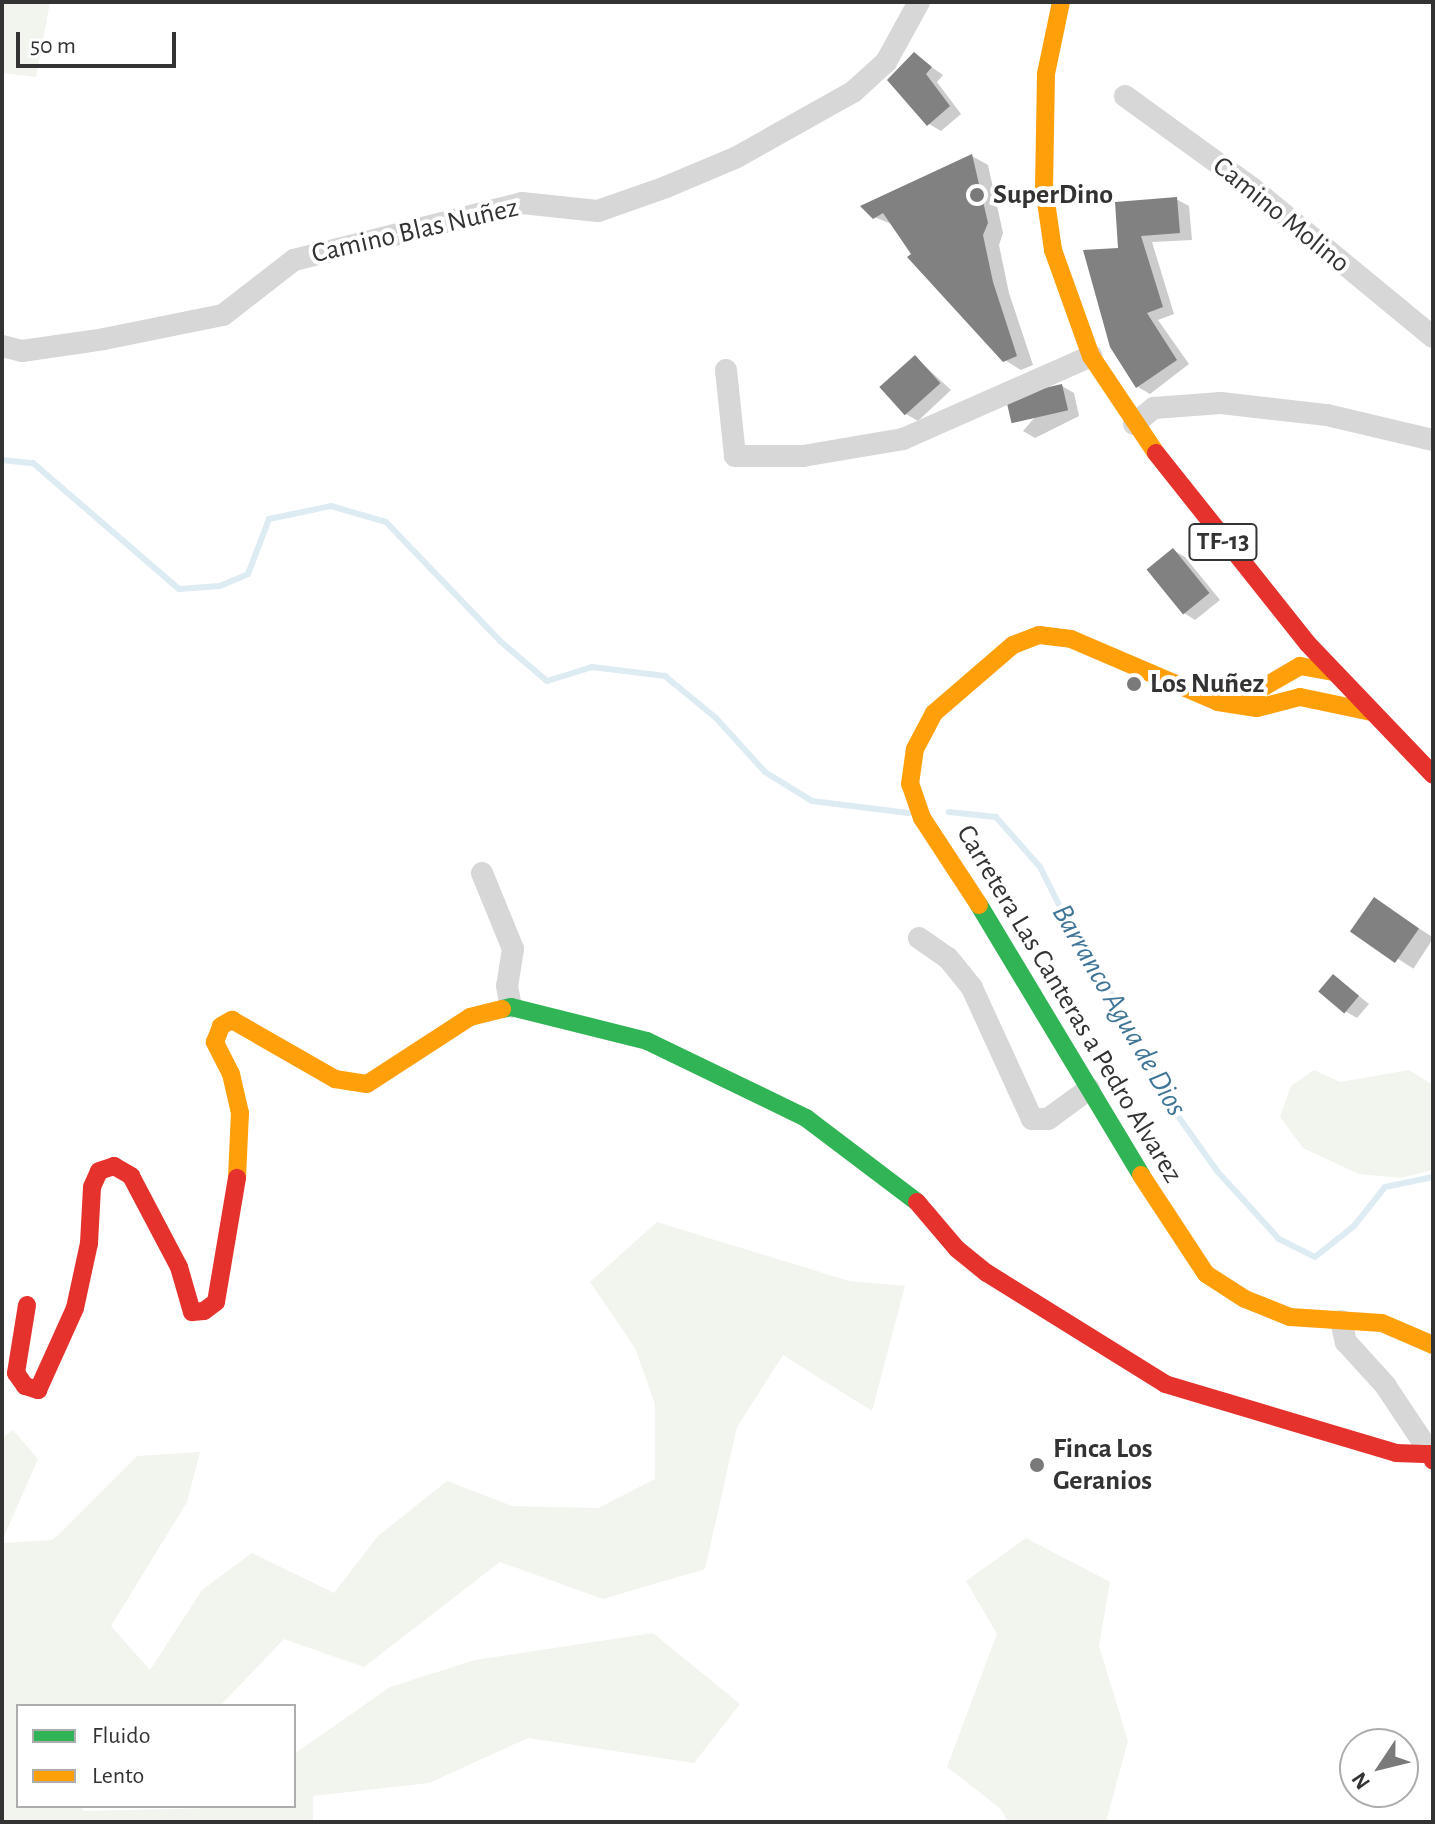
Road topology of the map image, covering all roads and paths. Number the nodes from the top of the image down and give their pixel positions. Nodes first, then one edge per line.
1 (919, 2) edge
2 (1061, 2) edge
3 (1125, 96) dead end
4 (1433, 337) edge
5 (2, 346) edge
6 (1091, 356) junction
7 (726, 370) dead end
8 (1134, 424) junction
9 (1433, 440) edge
10 (1285, 617) junction
11 (1308, 644) junction
12 (1311, 666) junction
13 (1334, 672) junction
14 (1281, 674) junction
15 (1300, 697) junction
16 (1235, 704) junction
17 (1372, 712) junction
18 (1423, 752) edge
19 (1433, 775) edge
20 (482, 873) dead end
21 (919, 938) dead end
22 (511, 1007) junction
23 (1089, 1089) junction
24 (27, 1305) dead end
25 (1341, 1321) junction
26 (1433, 1345) edge
27 (1432, 1457) edge

1 - 5 street, Camino Blas Nuñez
2 - 6 main road, TF-13
3 - 4 street, Camino Molino
6 - 7 street
6 - 8 main road, TF-13
8 - 9 street
8 - 10 main road, TF-13
10 - 11 main road, TF-13
10 - 14 main road
11 - 12 main road
11 - 13 main road, TF-13
12 - 13 main road
12 - 14 main road
12 - 15 main road
13 - 17 main road, TF-13
14 - 16 main road
15 - 16 main road, Carretera Las Canteras a Pedro Alvarez
15 - 17 main road
16 - 23 main road, Carretera Las Canteras a Pedro Alvarez
17 - 18 main road, TF-13
18 - 19 main road, TF-13
20 - 22 street
21 - 23 street
22 - 24 main road
22 - 27 main road
23 - 25 main road, Carretera Las Canteras a Pedro Alvarez
25 - 26 main road, Carretera Las Canteras a Pedro Alvarez
25 - 27 street

